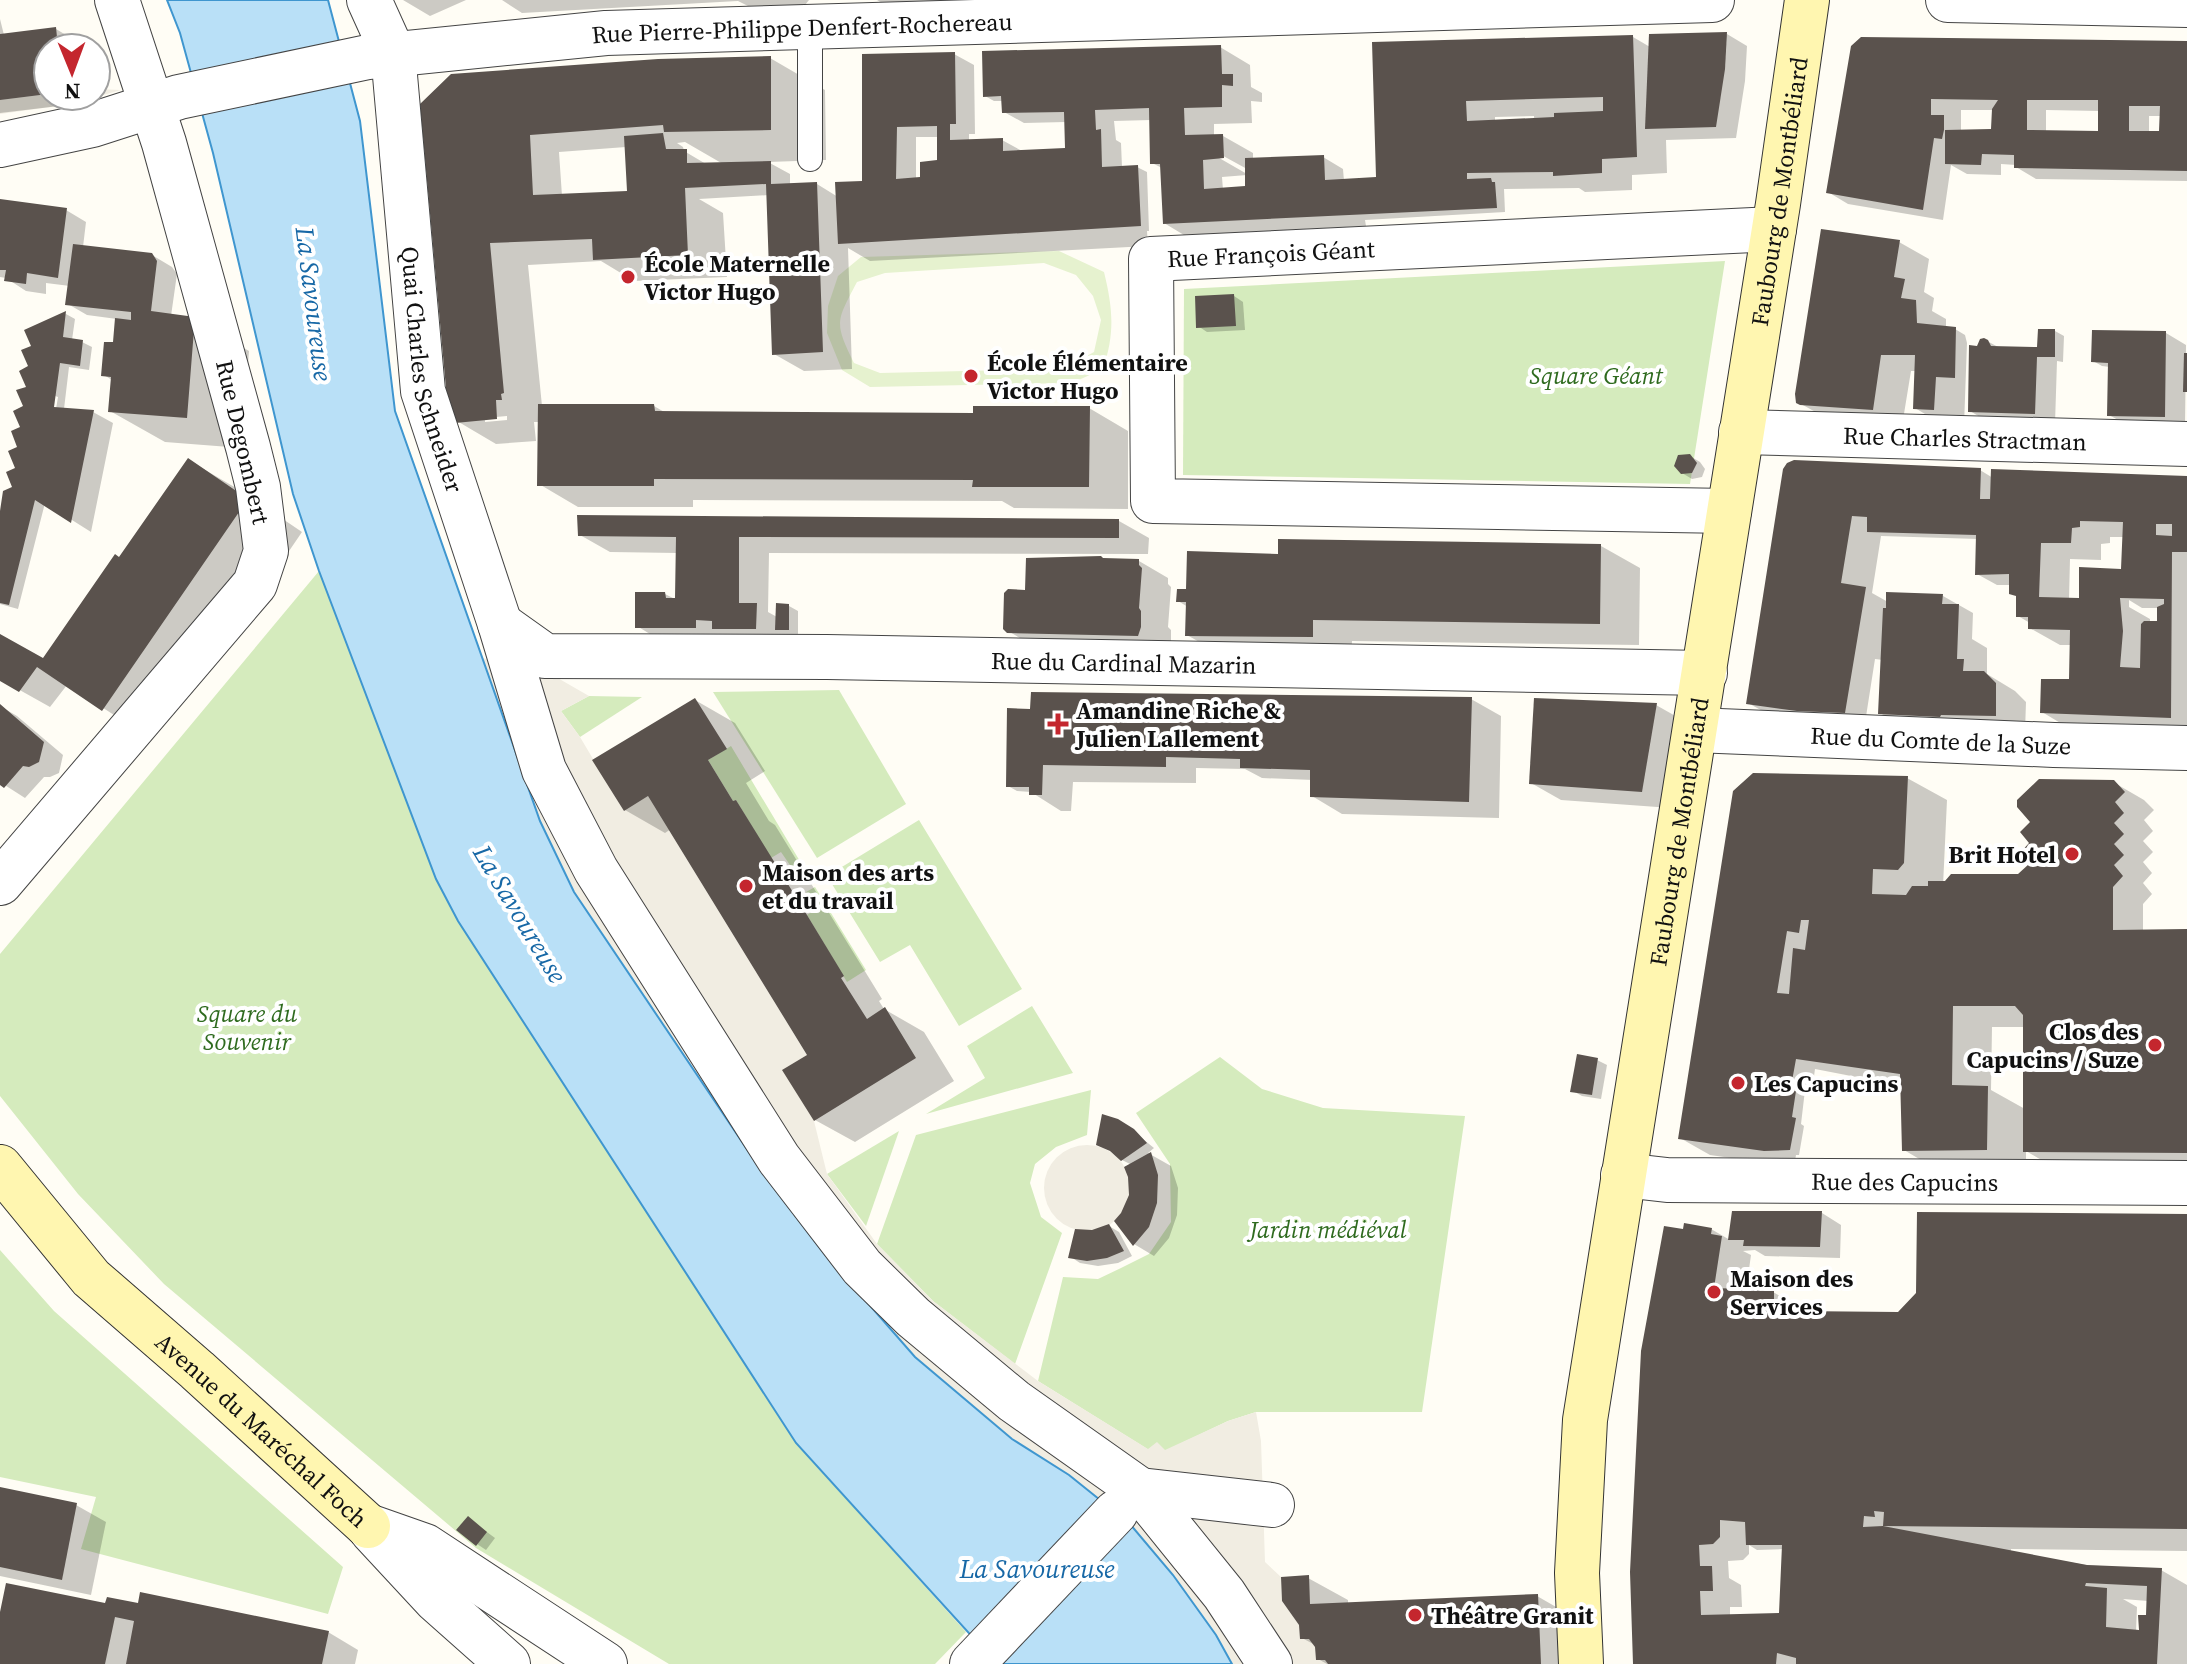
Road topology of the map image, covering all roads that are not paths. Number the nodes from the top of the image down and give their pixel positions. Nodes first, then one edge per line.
1 (117, 0) edge
2 (369, 0) edge
3 (1712, 0) edge
4 (1807, 0) edge
5 (1948, 0) edge
6 (2187, 5) edge
7 (809, 14) edge
8 (374, 57) junction
9 (170, 100) junction
10 (0, 145) edge
11 (810, 159) dead end
12 (1774, 229) junction
13 (1741, 432) junction
14 (2187, 444) edge
15 (1729, 511) junction
16 (500, 624) junction
17 (1705, 673) junction
18 (1695, 730) junction
19 (2187, 748) edge
20 (0, 883) edge
21 (0, 1167) edge
22 (1623, 1175) junction
23 (2187, 1183) edge
24 (1128, 1501) junction
25 (1272, 1505) dead end
26 (368, 1526) junction
27 (978, 1658) edge
28 (508, 1664) edge
29 (605, 1664) edge
30 (1270, 1664) edge
31 (1581, 1664) edge

1 - 9 street, Rue Degombert
2 - 8 street, Quai Charles Schneider
3 - 7 street, Rue Pierre-Philippe Denfert-Rochereau
4 - 12 main road, Faubourg de Montbéliard
5 - 6 street
7 - 8 street, Rue Pierre-Philippe Denfert-Rochereau
7 - 11 lane
8 - 9 street, Rue Pierre-Philippe Denfert-Rochereau
8 - 16 street, Quai Charles Schneider
9 - 10 street, Rue Pierre-Philippe Denfert-Rochereau
9 - 20 street, Rue Degombert
12 - 13 main road, Faubourg de Montbéliard
12 - 15 street, Rue François Géant
13 - 14 street, Rue Charles Stractman
13 - 15 main road, Faubourg de Montbéliard
15 - 17 main road, Faubourg de Montbéliard
16 - 17 street, Rue du Cardinal Mazarin
16 - 24 street, Quai Charles Schneider
17 - 18 main road, Faubourg de Montbéliard
18 - 19 street, Rue du Comte de la Suze
18 - 22 main road, Faubourg de Montbéliard
21 - 26 main road, Avenue du Maréchal Foch
22 - 23 street, Rue des Capucins
22 - 31 main road, Faubourg de Montbéliard
24 - 25 street
24 - 27 street
24 - 30 street
26 - 28 street
26 - 29 street, Avenue du Maréchal Foch

